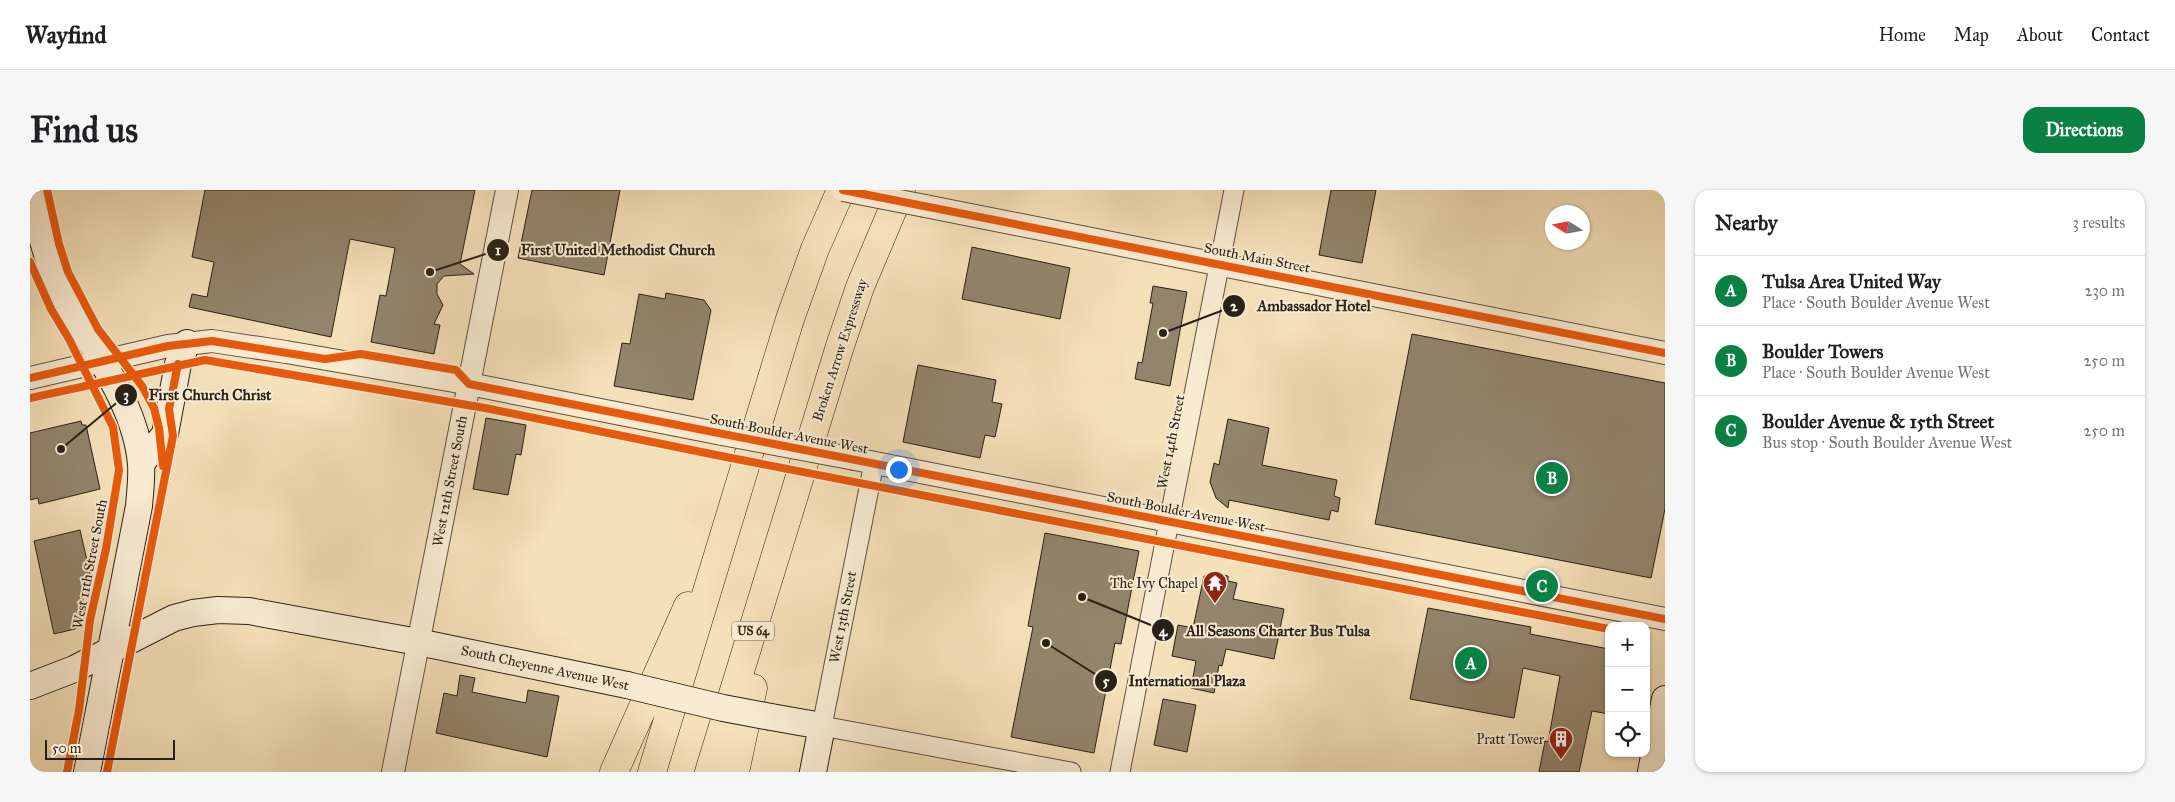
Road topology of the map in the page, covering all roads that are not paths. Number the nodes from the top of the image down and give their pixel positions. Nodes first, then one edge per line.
1 (31, 190) edge
2 (508, 190) edge
3 (842, 190) edge
4 (901, 190) edge
5 (1234, 190) edge
6 (1219, 264) junction
7 (187, 343) junction
8 (1665, 353) edge
9 (102, 362) junction
10 (30, 378) edge
11 (469, 384) junction
12 (864, 461) junction
13 (141, 464) junction
14 (797, 489) junction
15 (734, 505) junction
16 (1168, 521) junction
17 (1665, 619) edge
18 (418, 642) junction
19 (112, 650) junction
20 (30, 686) edge
21 (1665, 699) edge
22 (824, 718) junction
23 (87, 772) edge
24 (393, 772) edge
25 (614, 772) edge
26 (652, 772) edge
27 (709, 772) edge
28 (735, 772) edge
29 (813, 772) edge
30 (1071, 772) edge
31 (1120, 772) edge
32 (1651, 772) edge

1 - 9 main road
2 - 11 street, West 12th Street South
3 - 6 street, South Main Street, bridge
3 - 15 highway
4 - 14 highway, Broken Arrow Expressway / US 64
5 - 6 street, West 14th Street
6 - 8 street, South Main Street
6 - 16 street, West 14th Street
7 - 9 street, South Boulder Avenue West
7 - 11 street, South Boulder Avenue West
7 - 13 main road
9 - 10 street, South Boulder Avenue West
9 - 13 main road
11 - 12 street, South Boulder Avenue West, bridge
11 - 18 street, West 12th Street South
12 - 16 street, South Boulder Avenue West
12 - 22 street, West 13th Street
13 - 19 main road
14 - 27 highway, Broken Arrow Expressway / US 64
14 - 28 highway
15 - 25 highway
15 - 26 highway
16 - 17 street, South Boulder Avenue West
16 - 31 street, West 14th Street
18 - 19 main road, South Cheyenne Avenue West
18 - 22 main road, South Cheyenne Avenue West, bridge
18 - 24 street, West 12th Street South
19 - 20 main road, South Cheyenne Avenue West
19 - 23 main road
21 - 32 main road
22 - 29 main road, West 13th Street
22 - 30 street, South Cheyenne Avenue West

